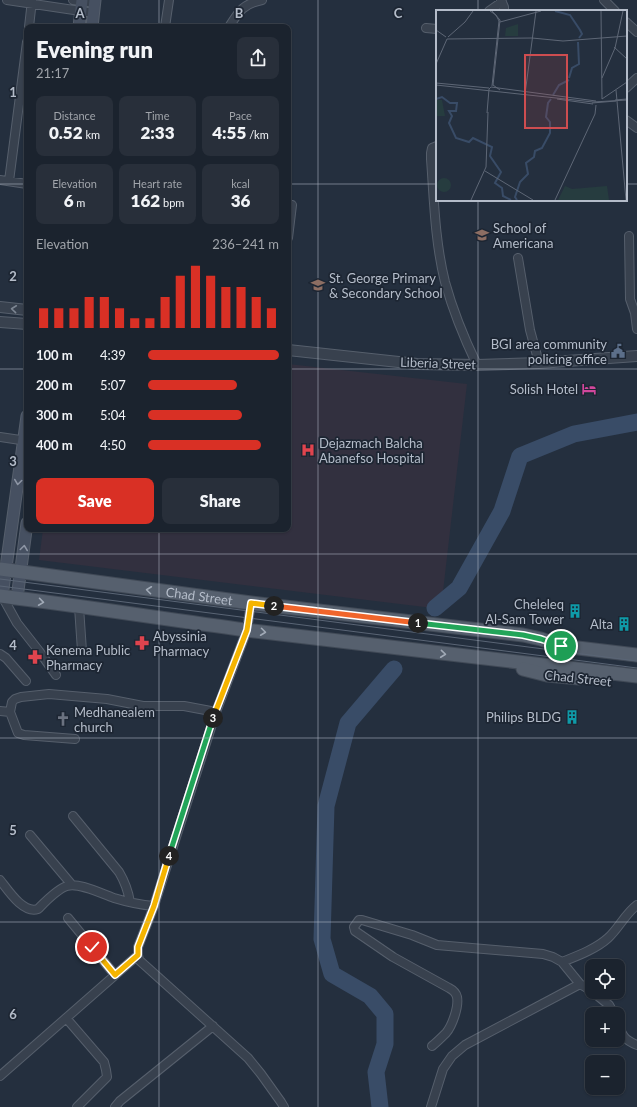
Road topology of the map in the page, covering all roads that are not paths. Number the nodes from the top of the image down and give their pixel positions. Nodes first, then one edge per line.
1 (7, 0) edge
2 (170, 0) edge
3 (262, 0) edge
4 (604, 0) edge
5 (501, 1) edge
6 (32, 2) edge
7 (80, 3) edge
8 (95, 5) edge
9 (490, 10) edge
10 (615, 10) edge
11 (627, 23) edge
12 (29, 24) edge
13 (79, 24) edge
14 (92, 24) edge
15 (166, 24) edge
16 (231, 24) edge
17 (426, 28) dead end
18 (436, 29) edge
19 (637, 32) edge
20 (24, 65) edge
21 (637, 78) edge
22 (627, 87) edge
23 (627, 121) edge
24 (637, 128) edge
25 (436, 146) edge
26 (0, 180) edge
27 (9, 181) junction
28 (24, 184) edge
29 (292, 205) dead end
30 (291, 213) edge
31 (629, 236) dead end
32 (518, 258) dead end
33 (0, 307) edge
34 (24, 310) edge
35 (636, 312) edge
36 (0, 322) edge
37 (24, 324) edge
38 (637, 329) edge
39 (291, 350) edge
40 (637, 356) edge
41 (539, 363) junction
42 (477, 365) junction
43 (0, 437) edge
44 (24, 440) edge
45 (24, 446) edge
46 (26, 532) edge
47 (3, 570) edge
48 (20, 572) junction
49 (7, 599) edge
50 (251, 603) junction
51 (79, 607) junction
52 (247, 630) junction
53 (541, 639) junction
54 (637, 648) edge
55 (82, 651) dead end
56 (0, 654) edge
57 (637, 655) edge
58 (498, 659) junction
59 (56, 675) dead end
60 (637, 676) edge
61 (26, 681) dead end
62 (637, 685) edge
63 (0, 711) edge
64 (10, 712) junction
65 (216, 712) junction
66 (75, 739) dead end
67 (73, 816) dead end
68 (30, 834) dead end
69 (0, 880) edge
70 (72, 885) junction
71 (130, 902) junction
72 (637, 905) edge
73 (154, 906) junction
74 (68, 918) dead end
75 (138, 955) junction
76 (562, 962) junction
77 (115, 975) junction
78 (580, 984) junction
79 (585, 987) edge
80 (602, 999) edge
81 (611, 1007) edge
82 (66, 1018) junction
83 (214, 1026) junction
84 (625, 1038) edge
85 (637, 1045) edge
86 (432, 1046) dead end
87 (0, 1076) edge
88 (77, 1107) edge
89 (115, 1107) edge
90 (284, 1107) edge
91 (431, 1107) edge

1 - 6 street
2 - 15 street
3 - 16 street
4 - 10 street
5 - 9 street
6 - 7 street
6 - 12 street
7 - 8 street
7 - 13 main road
8 - 14 main road
11 - 19 street
17 - 18 street
20 - 27 street
21 - 22 street
23 - 24 street
25 - 42 street
26 - 27 street
27 - 28 street
29 - 30 street
31 - 35 street
32 - 41 street
34 -> 33 street
35 - 38 street
36 - 37 street
39 - 42 street, Liberia Street
40 - 41 street, Liberia Street
41 - 42 street, Liberia Street
43 - 44 street
45 -> 47 main road
48 -> 46 main road
47 - 48 main road, Chad Street
47 - 49 main road
48 - 49 main road
50 -> 48 main road, Chad Street
49 -> 51 main road, Chad Street
49 - 59 street
50 - 52 street
50 - 53 main road, Chad Street
51 - 52 main road, Chad Street
51 - 55 street
52 -> 58 main road, Chad Street
52 - 65 street
53 - 54 main road, Chad Street
53 - 57 main road, Chad Street
56 - 61 street
58 - 60 main road, Chad Street
58 - 62 main road, Chad Street
63 - 64 street
64 - 65 street
64 - 66 street
65 - 73 street
67 - 71 street
68 - 70 street
69 - 70 street
70 - 71 street
71 - 73 street
72 - 76 street
73 - 75 street
74 - 77 street
75 - 77 street
75 - 83 street
76 - 78 street
76 - 86 street
77 - 82 street
78 - 79 street
78 - 91 street
80 - 81 street
82 - 87 street
82 - 88 street
83 - 89 street
83 - 90 street
84 - 85 street

